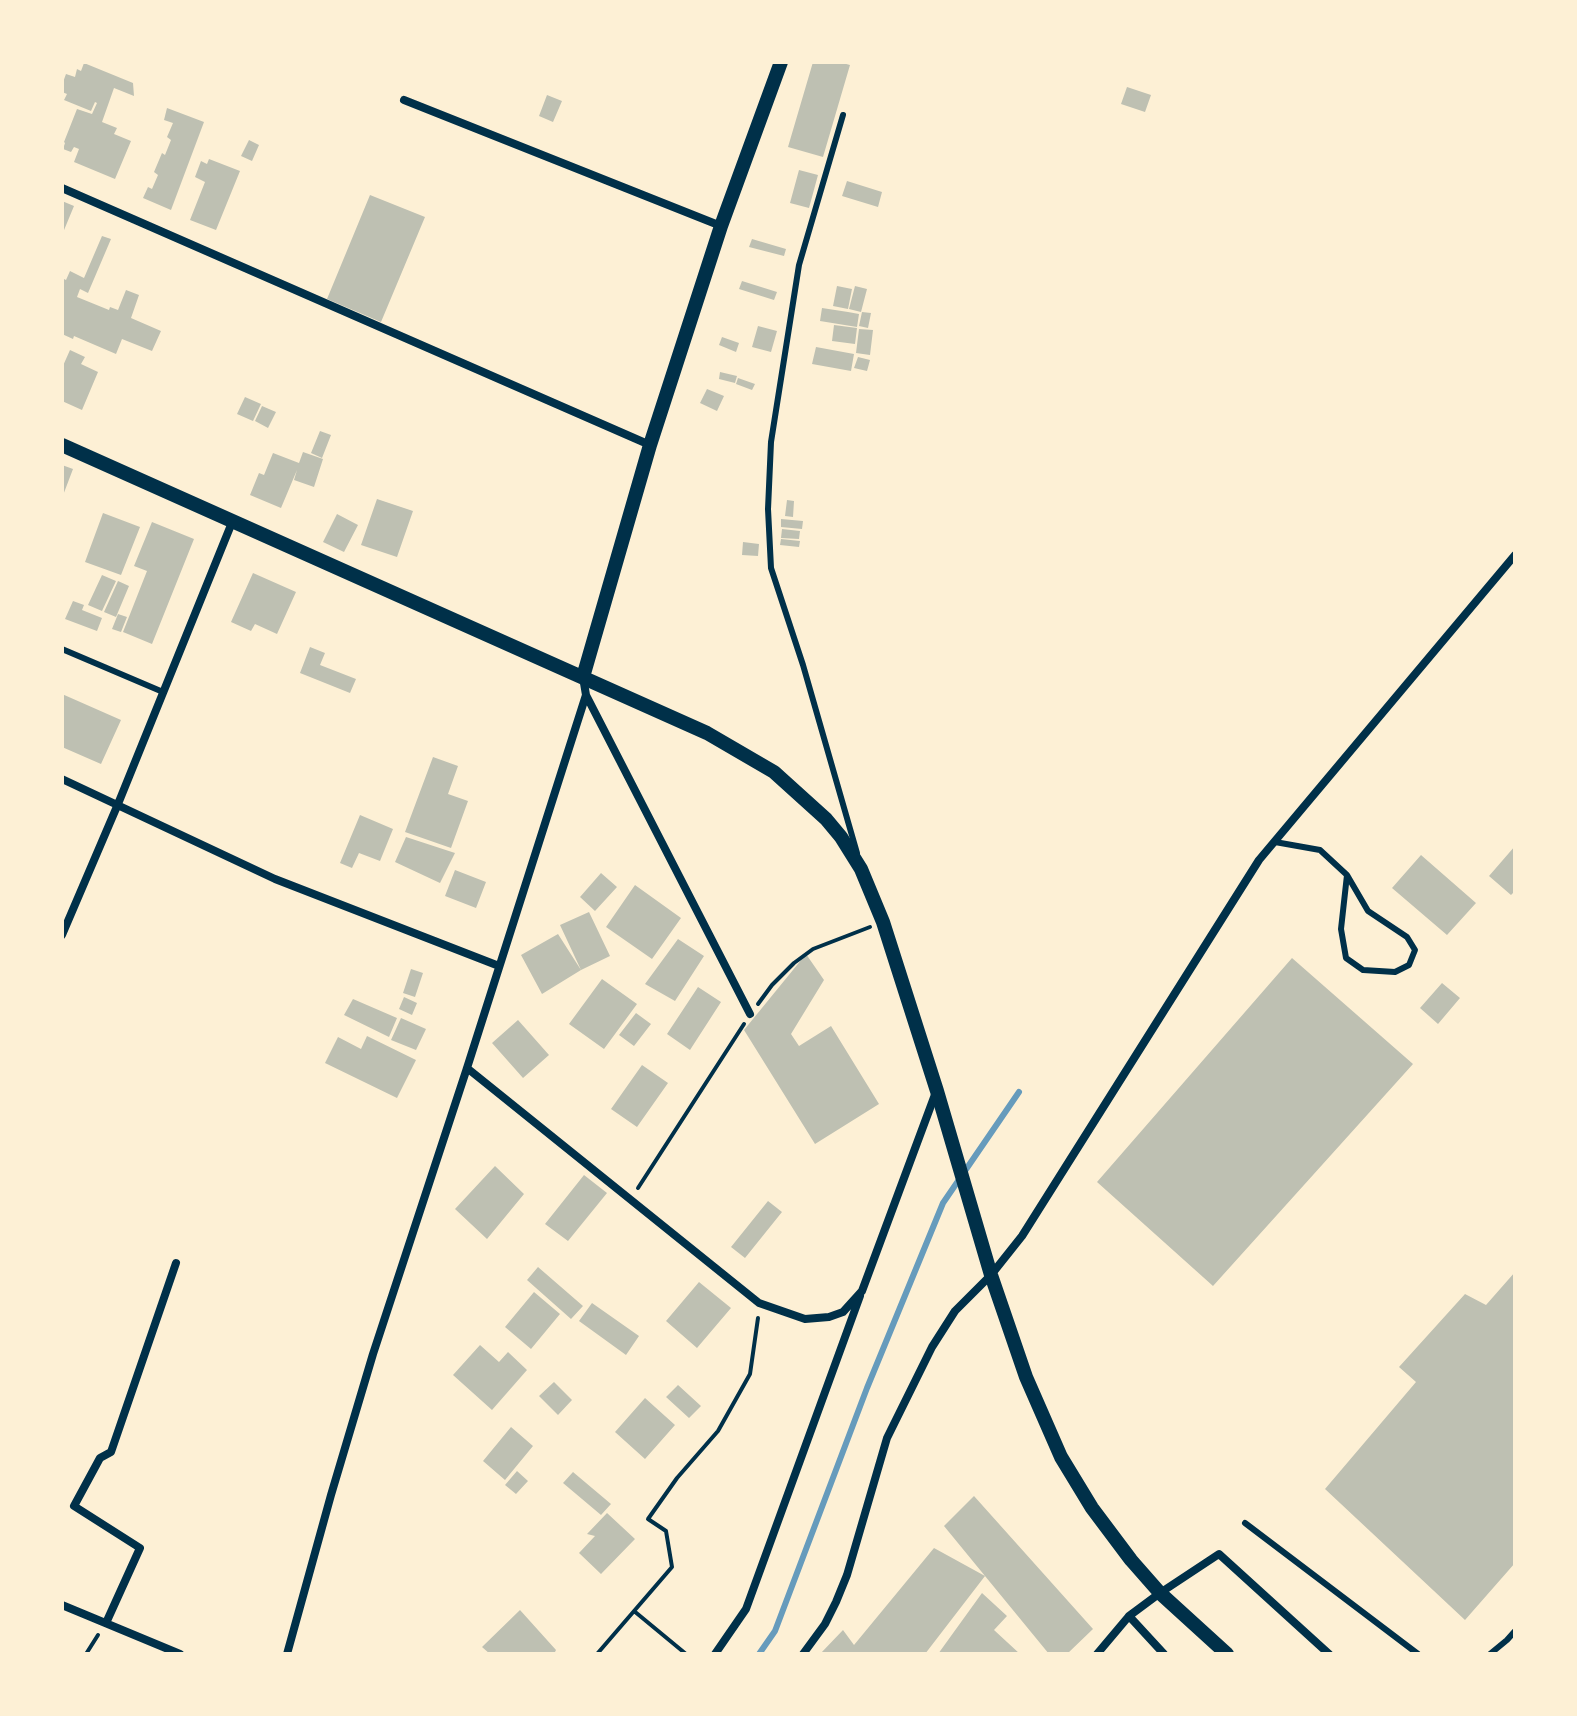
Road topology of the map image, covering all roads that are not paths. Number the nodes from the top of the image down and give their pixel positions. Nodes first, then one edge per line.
1 (781, 62) edge
2 (404, 100) dead end
3 (843, 115) dead end
4 (62, 188) edge
5 (721, 226) junction
6 (62, 445) edge
7 (650, 445) junction
8 (233, 520) junction
9 (1515, 555) edge
10 (62, 649) edge
11 (583, 677) junction
12 (163, 692) junction
13 (586, 695) junction
14 (62, 779) edge
15 (118, 804) junction
16 (1275, 842) junction
17 (862, 872) junction
18 (1347, 875) junction
19 (62, 935) edge
20 (499, 966) junction
21 (750, 1014) road end
22 (467, 1068) junction
23 (937, 1091) junction
24 (176, 1263) dead end
25 (991, 1275) junction
26 (862, 1291) junction
27 (1245, 1523) dead end
28 (1160, 1593) junction
29 (62, 1605) edge
30 (1129, 1616) junction
31 (106, 1623) junction
32 (1515, 1631) edge
33 (180, 1654) edge
34 (287, 1654) edge
35 (715, 1654) edge
36 (803, 1654) edge
37 (1097, 1654) edge
38 (1164, 1654) edge
39 (1227, 1654) edge
40 (1329, 1654) edge
41 (1418, 1654) edge
42 (1490, 1654) edge

1 - 5 street
2 - 5 street
3 - 17 lane
4 - 7 street
5 - 7 street
6 - 8 street
7 - 11 street
8 - 11 street
8 - 12 street
9 - 16 street
10 - 12 lane
11 - 13 street
11 - 17 street
12 - 15 street
13 - 20 street
13 - 21 street
14 - 15 street
15 - 19 street
15 - 20 street
16 - 18 lane
16 - 25 street
17 - 23 street
18 - 18 lane
20 - 22 street
22 - 26 street
22 - 34 street
23 - 25 street
23 - 26 street
24 - 31 street
25 - 28 street
25 - 36 street
26 - 35 street
27 - 41 lane
28 - 30 street
28 - 39 street
28 - 40 street
29 - 31 street
30 - 37 street
30 - 38 street
31 - 33 street
32 - 42 lane

